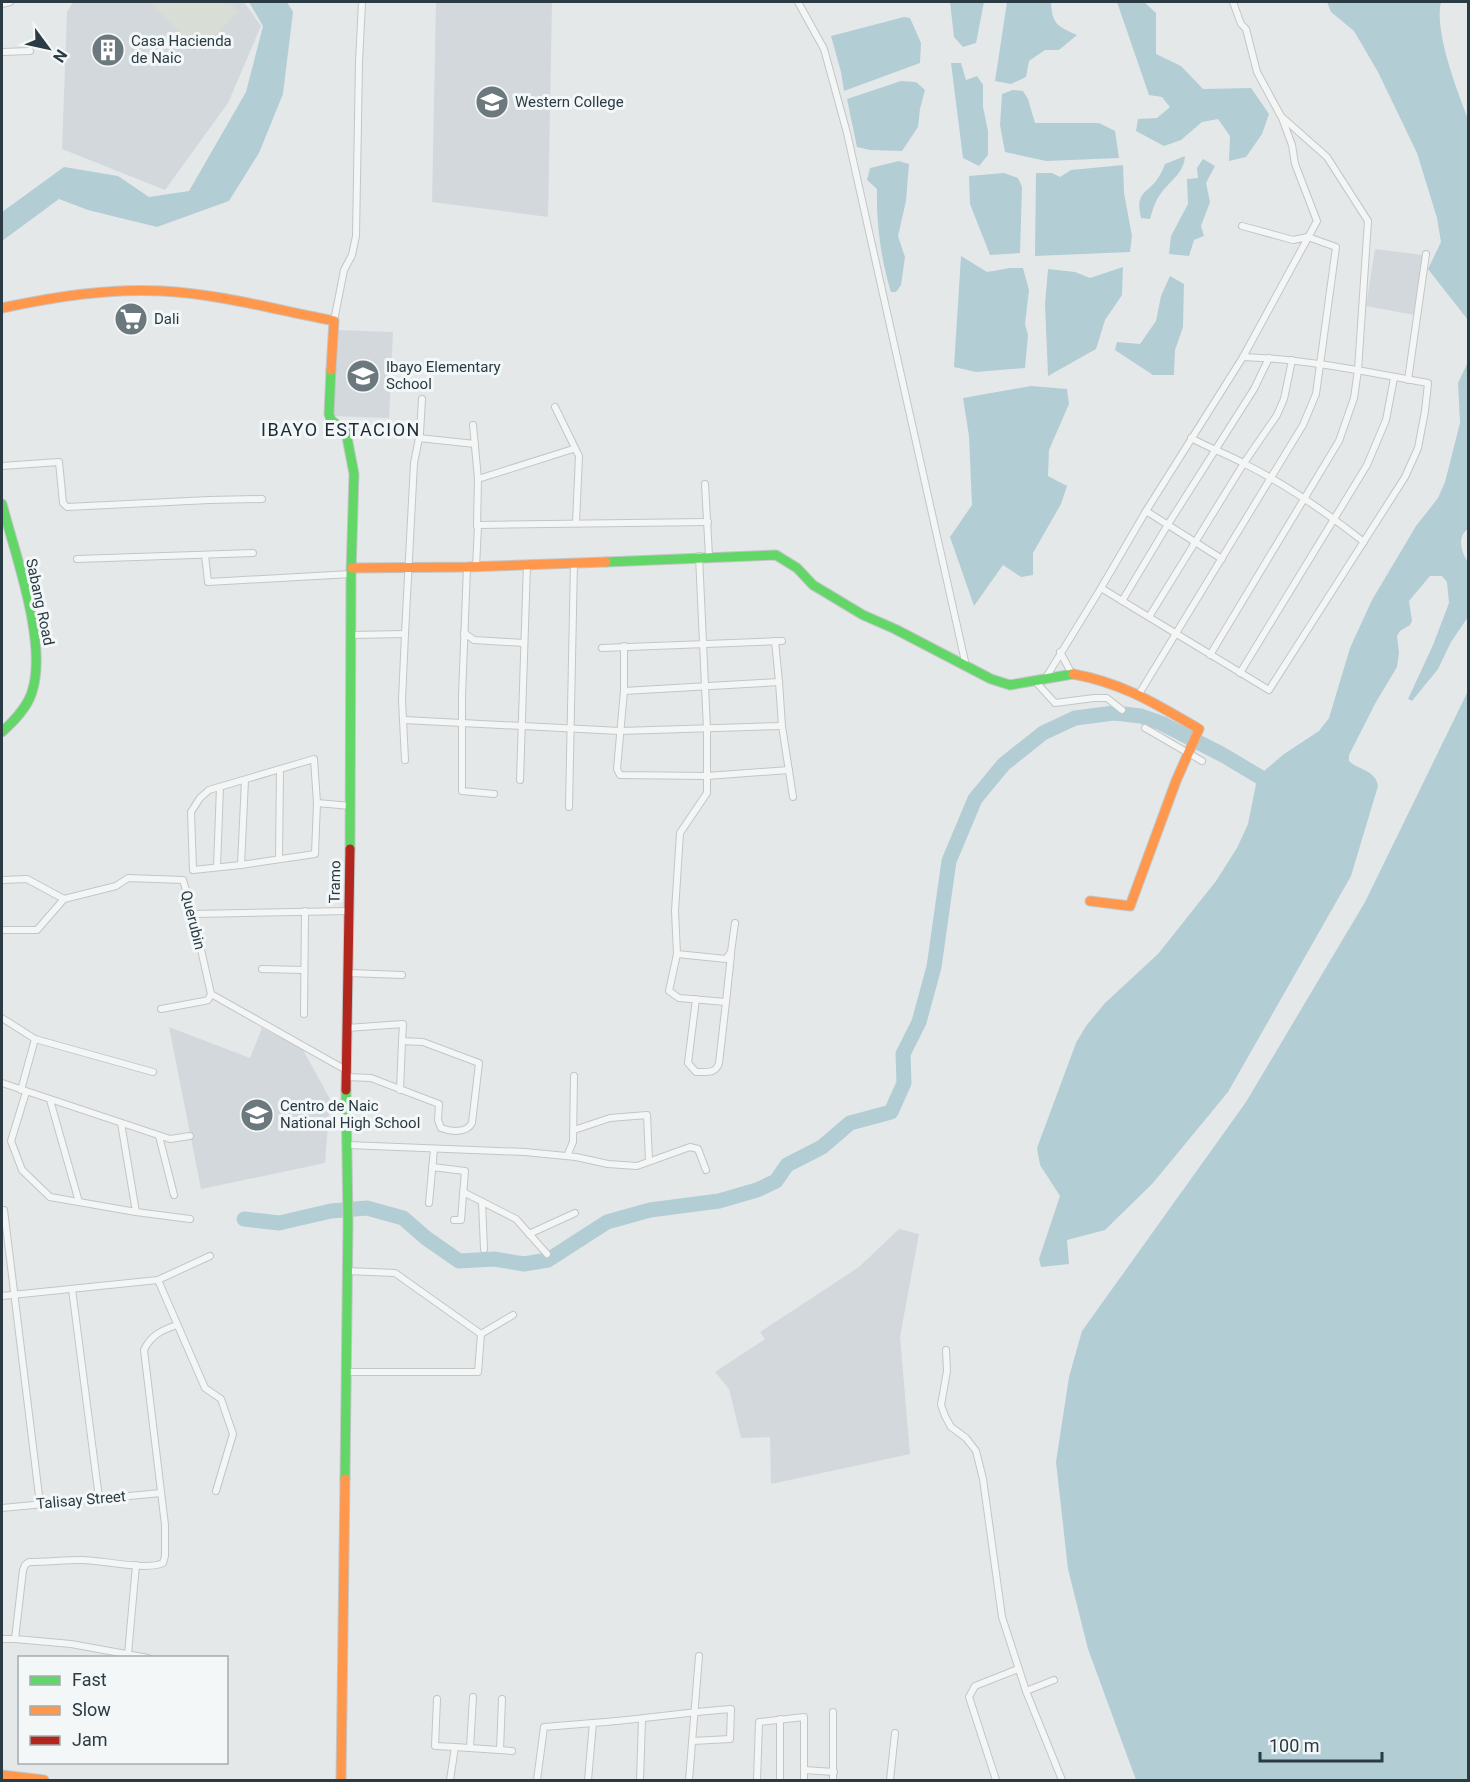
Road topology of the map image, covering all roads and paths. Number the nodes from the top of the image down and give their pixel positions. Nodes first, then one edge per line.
1 (10, 2) edge
2 (362, 2) edge
3 (798, 2) edge
4 (1233, 2) edge
5 (2, 4) edge
6 (30, 51) dead end
7 (2, 52) edge
8 (1282, 118) junction
9 (1242, 226) dead end
10 (1308, 237) junction
11 (1426, 254) dead end
12 (2, 308) edge
13 (334, 321) junction
14 (1243, 357) junction
15 (1269, 358) junction
16 (1292, 360) junction
17 (1322, 364) junction
18 (1358, 370) junction
19 (1394, 378) junction
20 (1408, 380) junction
21 (422, 399) dead end
22 (555, 407) dead end
23 (473, 425) dead end
24 (419, 438) junction
25 (1191, 438) junction
26 (475, 444) junction
27 (573, 448) junction
28 (1214, 451) junction
29 (1244, 463) junction
30 (2, 466) edge
31 (478, 479) junction
32 (1270, 479) junction
33 (705, 484) dead end
34 (262, 499) dead end
35 (1303, 499) junction
36 (2, 504) edge
37 (1146, 512) junction
38 (1334, 519) junction
39 (708, 522) junction
40 (576, 523) junction
41 (1167, 526) junction
42 (477, 529) junction
43 (1194, 542) junction
44 (1364, 542) junction
45 (253, 553) dead end
46 (205, 555) junction
47 (704, 556) junction
48 (77, 559) dead end
49 (1222, 559) junction
50 (574, 562) junction
51 (526, 564) junction
52 (409, 567) junction
53 (471, 567) junction
54 (352, 571) junction
55 (1101, 588) junction
56 (1122, 601) junction
57 (1149, 617) junction
58 (464, 633) junction
59 (1176, 633) junction
60 (405, 634) junction
61 (351, 635) junction
62 (524, 643) junction
63 (703, 643) junction
64 (624, 646) junction
65 (602, 648) dead end
66 (1060, 652) junction
67 (1210, 656) junction
68 (966, 666) junction
69 (1072, 674) junction
70 (1240, 674) junction
71 (1040, 680) junction
72 (779, 682) junction
73 (705, 687) junction
74 (624, 691) junction
75 (1139, 694) junction
76 (1122, 710) dead end
77 (404, 720) junction
78 (462, 723) junction
79 (521, 726) junction
80 (782, 726) junction
81 (1145, 728) dead end
82 (570, 729) junction
83 (707, 729) junction
84 (620, 731) junction
85 (2, 732) edge
86 (1189, 751) junction
87 (405, 760) dead end
88 (1202, 762) dead end
89 (280, 769) junction
90 (789, 770) junction
91 (707, 776) junction
92 (244, 780) junction
93 (520, 780) dead end
94 (220, 787) junction
95 (494, 794) dead end
96 (793, 797) dead end
97 (317, 802) junction
98 (351, 806) junction
99 (569, 807) dead end
100 (279, 859) junction
101 (241, 865) junction
102 (217, 867) junction
103 (193, 870) junction
104 (2, 880) edge
105 (183, 880) junction
106 (64, 899) junction
107 (1090, 901) dead end
108 (350, 910) junction
109 (305, 911) junction
110 (193, 914) junction
111 (735, 923) dead end
112 (2, 930) edge
113 (731, 952) junction
114 (677, 954) junction
115 (262, 969) dead end
116 (304, 970) junction
117 (348, 973) junction
118 (402, 975) dead end
119 (211, 994) junction
120 (696, 999) junction
121 (726, 1002) junction
122 (161, 1009) dead end
123 (304, 1014) dead end
124 (2, 1018) edge
125 (347, 1028) junction
126 (35, 1039) junction
127 (402, 1041) junction
128 (153, 1072) dead end
129 (346, 1074) junction
130 (574, 1076) dead end
131 (2, 1083) edge
132 (400, 1090) junction
133 (24, 1091) junction
134 (50, 1100) junction
135 (121, 1123) junction
136 (574, 1130) junction
137 (159, 1136) junction
138 (190, 1136) dead end
139 (348, 1145) junction
140 (434, 1149) junction
141 (567, 1156) junction
142 (649, 1161) junction
143 (432, 1167) junction
144 (706, 1170) dead end
145 (463, 1192) junction
146 (174, 1195) dead end
147 (79, 1202) junction
148 (482, 1202) junction
149 (429, 1203) dead end
150 (4, 1210) dead end
151 (136, 1212) junction
152 (574, 1213) dead end
153 (190, 1219) dead end
154 (454, 1220) dead end
155 (529, 1234) junction
156 (484, 1249) dead end
157 (547, 1254) dead end
158 (210, 1256) dead end
159 (347, 1271) junction
160 (158, 1280) junction
161 (72, 1289) junction
162 (14, 1294) junction
163 (2, 1296) edge
164 (513, 1315) dead end
165 (177, 1325) junction
166 (481, 1334) junction
167 (946, 1350) dead end
168 (345, 1372) junction
169 (216, 1491) dead end
170 (161, 1493) junction
171 (99, 1498) junction
172 (40, 1504) junction
173 (2, 1508) edge
174 (136, 1564) junction
175 (2, 1639) edge
176 (15, 1639) junction
177 (128, 1654) junction
178 (138, 1656) edge
179 (699, 1656) dead end
180 (1018, 1669) junction
181 (1054, 1680) dead end
182 (1026, 1691) junction
183 (473, 1697) dead end
184 (437, 1699) dead end
185 (502, 1699) dead end
186 (695, 1711) junction
187 (833, 1712) dead end
188 (780, 1719) junction
189 (642, 1720) junction
190 (593, 1723) junction
191 (895, 1733) dead end
192 (692, 1741) junction
193 (455, 1747) junction
194 (470, 1749) junction
195 (500, 1750) junction
196 (512, 1751) dead end
197 (804, 1770) junction
198 (834, 1772) junction
199 (2, 1775) edge
200 (39, 1780) edge
201 (341, 1780) edge
202 (450, 1780) edge
203 (537, 1780) edge
204 (588, 1780) edge
205 (640, 1780) edge
206 (689, 1780) edge
207 (758, 1780) edge
208 (780, 1780) edge
209 (804, 1780) edge
210 (833, 1780) edge
211 (890, 1780) edge
212 (996, 1780) edge
213 (1062, 1780) edge

1 - 5 street
2 - 13 street
3 - 68 street
4 - 8 street
6 - 7 street
8 - 10 street
8 - 18 street
9 - 10 street
10 - 14 street
10 - 17 street
11 - 20 street
12 - 13 street
13 - 54 street, Tramo
14 - 15 street
14 - 25 street
15 - 16 street
15 - 28 street
16 - 17 street
16 - 29 street
17 - 18 street
17 - 32 street
18 - 19 street
18 - 35 street
19 - 20 street
19 - 38 street
20 - 44 street
21 - 24 street
22 - 27 street
23 - 26 street
24 - 26 street
24 - 52 street
25 - 28 street
25 - 37 street
26 - 31 street
27 - 31 street
27 - 40 street
28 - 29 street
28 - 41 street
29 - 32 street
29 - 43 street
30 - 34 street
31 - 42 street
32 - 35 street
32 - 49 street
33 - 39 street
35 - 38 street
35 - 67 street
36 - 85 street, Sabang Road
37 - 41 street
37 - 55 street
38 - 44 street
38 - 70 street
39 - 40 street
39 - 47 street
40 - 42 street
41 - 43 street
41 - 56 street
42 - 53 street
43 - 49 street
43 - 57 street
44 - 70 street
45 - 46 street
46 - 48 street
46 - 54 street
47 - 50 street
47 - 63 street
47 - 68 street
49 - 59 street
50 - 51 street
50 - 82 street
51 - 53 street
51 - 62 street
52 - 53 street
52 - 54 street
52 - 60 street
53 - 58 street
54 - 61 street, Tramo
55 - 56 street
55 - 66 street
56 - 57 street
57 - 59 street
58 - 62 street
58 - 78 street
59 - 67 street
59 - 75 street
60 - 61 street
60 - 77 street
61 - 98 street, Tramo
62 - 79 street
63 - 64 street
63 - 72 street
63 - 73 street
64 - 65 street
64 - 74 street
66 - 69 street
66 - 71 street
67 - 70 street
68 - 71 street
69 - 71 street
69 - 75 street
71 - 76 street
72 - 73 street
72 - 80 street
73 - 74 street
73 - 83 street
74 - 84 street
75 - 86 street
77 - 78 street
77 - 87 street
78 - 79 street
78 - 95 street
79 - 82 street
79 - 93 street
80 - 83 street
80 - 90 street
81 - 86 street
82 - 84 street
82 - 99 street
83 - 84 street
83 - 91 street
84 - 91 street
86 - 88 street
86 - 107 street
89 - 92 street
89 - 97 street
89 - 100 street
90 - 91 street
90 - 96 street
91 - 114 street
92 - 94 street
92 - 101 street
94 - 102 street
94 - 103 street
97 - 98 street
97 - 100 street
98 - 108 street, Tramo
100 - 101 street
101 - 102 street
102 - 103 street
103 - 105 street
104 - 106 street
105 - 106 street, Querubin
105 - 110 street, Querubin
106 - 112 street
108 - 109 street
108 - 117 street, Tramo
109 - 110 street
109 - 116 street
110 - 119 street, Querubin
111 - 113 street
113 - 114 street
113 - 121 street
114 - 120 street
115 - 116 street
116 - 123 street
117 - 118 street
117 - 125 street, Tramo
119 - 122 street
119 - 129 street
120 - 121 street
120 - 121 street
124 - 126 street
125 - 127 street
125 - 129 street, Tramo
126 - 128 street
126 - 133 street
127 - 132 street
127 - 132 street
129 - 132 street
129 - 139 street, Tramo
130 - 136 street
131 - 133 street
133 - 134 street
133 - 147 street
134 - 135 street
134 - 147 street
135 - 137 street
135 - 151 street
136 - 141 street
136 - 142 street
137 - 138 street
137 - 146 street
139 - 140 street
139 - 159 street, Tramo
140 - 141 street
140 - 143 street
141 - 142 street
142 - 144 street
143 - 145 street
143 - 149 street
145 - 148 street
145 - 154 street
147 - 151 street
148 - 155 street
148 - 156 street
150 - 162 street
151 - 153 street
152 - 155 street
155 - 157 street
158 - 160 street
159 - 166 street
159 - 168 street, Tramo
160 - 161 street
160 - 165 street
161 - 162 street
161 - 171 street
162 - 163 street
162 - 172 street
164 - 166 street
165 - 169 street
165 - 170 street
166 - 168 street
167 - 180 street
168 - 201 street, Tramo
170 - 171 street, Talisay Street
170 - 174 street
171 - 172 street, Talisay Street
172 - 173 street, Talisay Street
174 - 176 street
174 - 177 street
175 - 176 street
176 - 177 street
177 - 178 street
179 - 186 street
180 - 182 street
180 - 212 street
181 - 182 street
182 - 213 street
183 - 194 street
184 - 193 street
185 - 195 street
186 - 189 street
186 - 192 street
186 - 192 street
187 - 198 street
188 - 197 street
188 - 207 street
188 - 208 street
189 - 190 street
189 - 205 street
190 - 203 street
190 - 204 street
191 - 211 street
192 - 206 street
193 - 194 street
193 - 202 street
194 - 195 street
195 - 196 street
197 - 198 street
197 - 209 street
198 - 210 street
199 - 200 street

